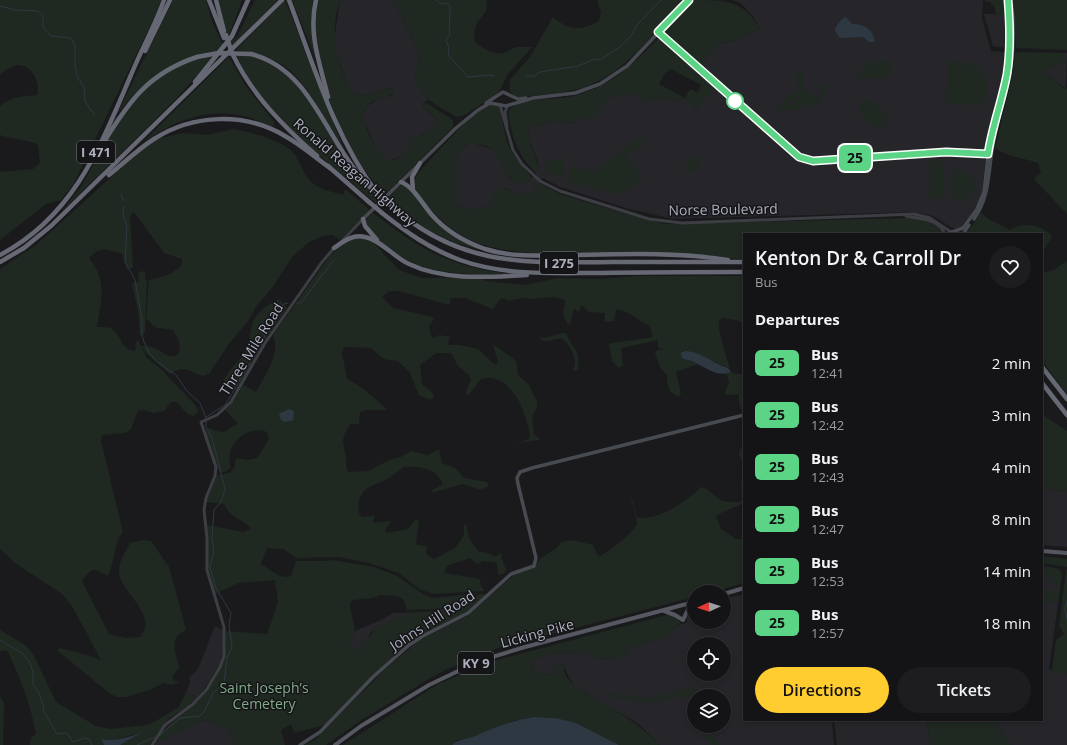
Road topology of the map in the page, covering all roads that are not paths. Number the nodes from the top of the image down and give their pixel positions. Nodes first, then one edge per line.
1 (164, 0) edge
2 (170, 0) edge
3 (209, 0) edge
4 (216, 0) edge
5 (248, 0) edge
6 (282, 0) edge
7 (289, 0) edge
8 (316, 0) edge
9 (689, 0) edge
10 (1010, 0) edge
11 (225, 36) junction
12 (127, 86) junction
13 (498, 96) junction
14 (511, 96) junction
15 (533, 98) junction
16 (179, 102) junction
17 (499, 104) junction
18 (509, 104) junction
19 (334, 118) junction
20 (460, 124) junction
21 (506, 129) junction
22 (420, 163) junction
23 (330, 168) junction
24 (85, 172) junction
25 (401, 182) junction
26 (96, 184) junction
27 (377, 192) junction
28 (413, 192) junction
29 (904, 216) junction
30 (363, 219) junction
31 (949, 233) edge
32 (963, 233) edge
33 (334, 248) junction
34 (385, 249) junction
35 (0, 255) edge
36 (0, 262) edge
37 (743, 262) edge
38 (743, 262) edge
39 (743, 272) edge
40 (544, 273) junction
41 (1043, 368) edge
42 (1043, 384) edge
43 (1067, 399) edge
44 (743, 415) edge
45 (1067, 416) edge
46 (1043, 551) edge
47 (1067, 553) edge
48 (743, 588) edge
49 (731, 592) edge
50 (687, 604) edge
51 (663, 610) junction
52 (687, 612) edge
53 (152, 745) edge
54 (300, 745) edge
55 (334, 745) edge

1 - 12 highway
2 - 12 highway
3 - 11 highway, Ronald Reagan Highway / I 275
4 - 11 highway
5 - 16 highway
6 - 16 highway
7 - 19 highway, Ronald Reagan Highway / I 275
8 - 19 highway
9 - 15 main road
10 - 31 main road
10 - 32 main road
11 - 23 highway, Ronald Reagan Highway / I 275, bridge
12 - 24 highway, I 471
13 - 14 main road
13 - 17 main road
13 - 20 main road, Three Mile Road
14 - 15 main road
14 - 18 main road
15 - 18 main road
16 - 26 highway, I 471
17 - 18 main road
17 - 20 main road, Three Mile Road
17 - 21 street, Norse Boulevard
18 - 21 street, Norse Boulevard
19 - 27 highway, Ronald Reagan Highway / I 275
20 - 22 main road, Three Mile Road
21 - 29 street, Norse Boulevard
22 - 25 main road, Three Mile Road
22 - 28 highway
23 - 26 highway
23 - 40 highway, Ronald Reagan Highway / I 275, bridge
24 - 27 highway, bridge
24 - 35 highway, I 471
25 - 28 highway
25 - 30 main road, Three Mile Road
26 - 36 highway, I 471
27 - 37 highway, Ronald Reagan Highway / I 275, bridge
28 - 38 highway
29 - 31 street, Norse Boulevard
29 - 31 street, Norse Boulevard
30 - 33 street, Three Mile Road
30 - 34 highway
33 - 34 highway
33 - 53 street, Three Mile Road
34 - 40 highway
39 - 40 highway, Ronald Reagan Highway / I 275
41 - 43 highway
42 - 45 highway
44 - 54 main road, Johns Hill Road
46 - 47 main road
48 - 49 main road
50 - 51 main road, Licking Pike / KY 9
51 - 52 main road
51 - 55 main road, Licking Pike / KY 9

